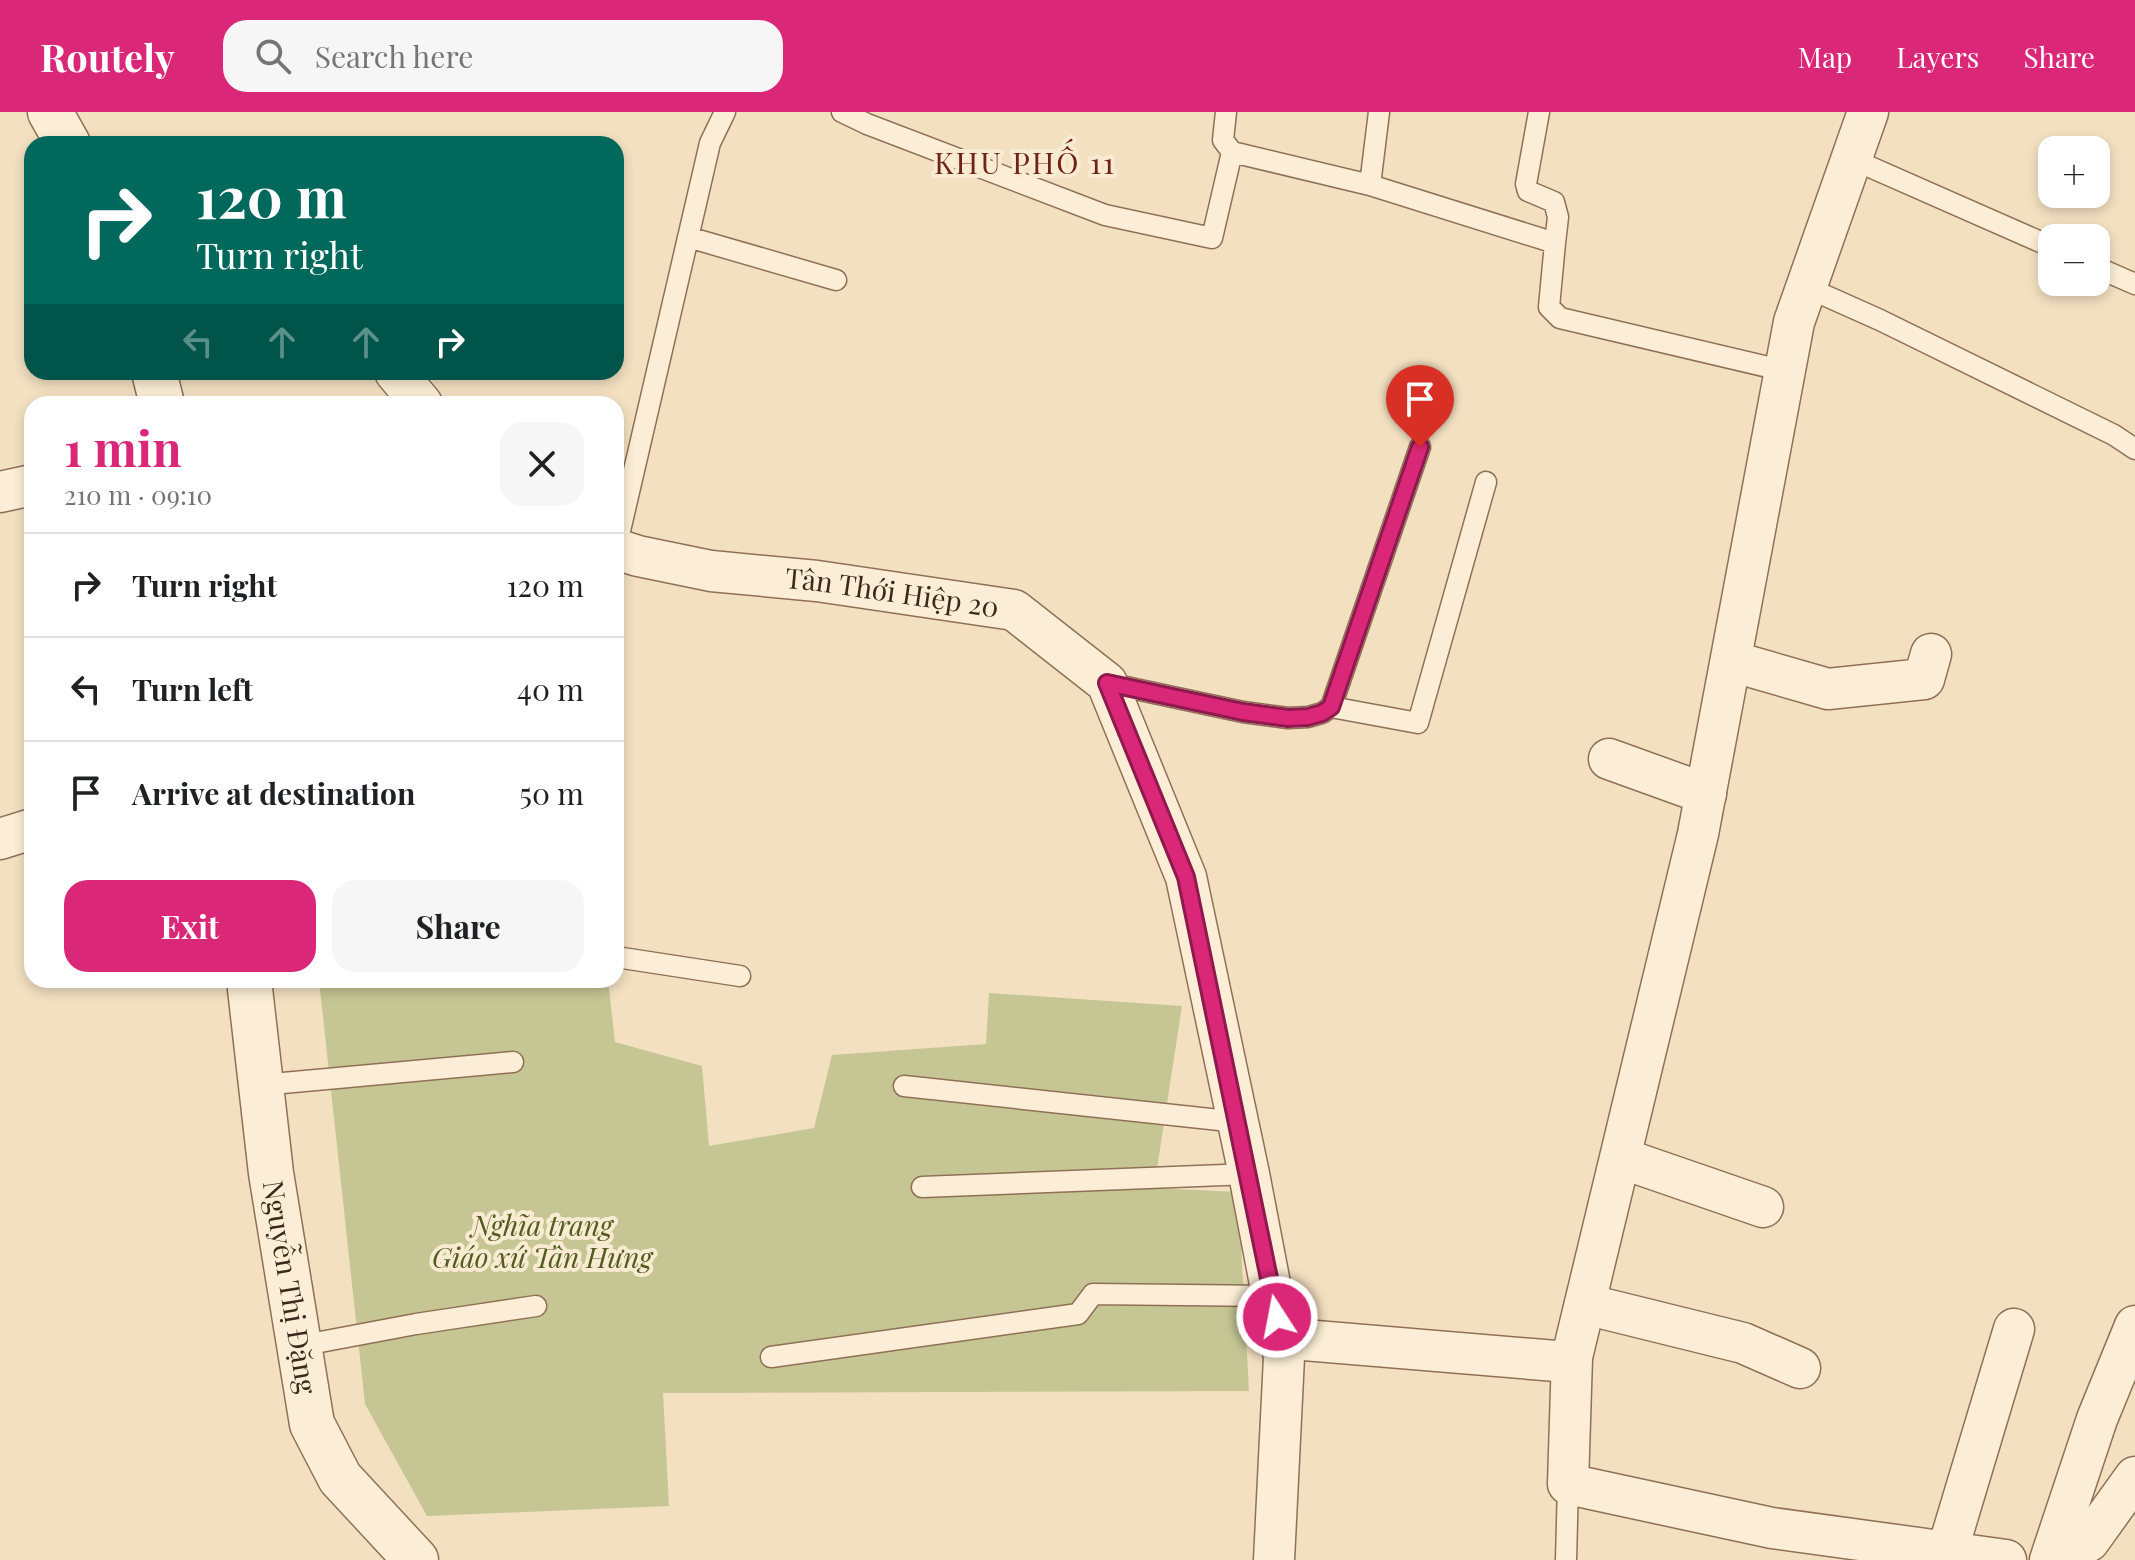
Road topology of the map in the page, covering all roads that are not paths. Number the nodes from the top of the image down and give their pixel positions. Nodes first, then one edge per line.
1 (725, 112) edge
2 (842, 112) edge
3 (1226, 112) edge
4 (1379, 112) edge
5 (1539, 112) edge
6 (1868, 112) edge
7 (1232, 152) junction
8 (1852, 159) junction
9 (1370, 185) junction
10 (688, 237) junction
11 (2038, 241) edge
12 (1555, 243) junction
13 (2110, 273) edge
14 (836, 280) dead end
15 (2135, 284) edge
16 (1806, 287) junction
17 (1785, 371) junction
18 (402, 380) edge
19 (415, 396) edge
20 (1420, 447) dead end
21 (2135, 449) edge
22 (1486, 482) dead end
23 (24, 487) edge
24 (0, 492) edge
25 (624, 514) edge
26 (624, 552) edge
27 (1931, 654) dead end
28 (1731, 661) junction
29 (1107, 683) junction
30 (1331, 707) junction
31 (1609, 759) dead end
32 (1706, 794) junction
33 (24, 832) edge
34 (0, 839) edge
35 (624, 958) edge
36 (740, 976) dead end
37 (250, 988) edge
38 (513, 1062) dead end
39 (261, 1085) junction
40 (904, 1086) dead end
41 (1238, 1122) junction
42 (1621, 1158) junction
43 (1249, 1174) junction
44 (922, 1187) dead end
45 (1763, 1207) dead end
46 (1273, 1296) junction
47 (1585, 1304) junction
48 (536, 1306) dead end
49 (2135, 1326) edge
50 (2014, 1329) dead end
51 (1280, 1338) junction
52 (299, 1346) junction
53 (771, 1357) dead end
54 (1572, 1357) junction
55 (1800, 1368) dead end
56 (2135, 1477) edge
57 (1568, 1484) junction
58 (1947, 1552) junction
59 (416, 1560) edge
60 (1274, 1560) edge
61 (1566, 1560) edge
62 (2006, 1560) edge
63 (2050, 1560) edge
64 (2058, 1560) edge

1 - 10 lane
2 - 7 lane
3 - 7 lane
4 - 9 lane
5 - 12 lane
6 - 8 street
7 - 9 lane
8 - 11 lane
8 - 16 street
9 - 12 lane
10 - 14 lane
10 - 25 lane
12 - 17 lane
13 - 15 lane
16 - 17 street
16 - 21 lane
17 - 28 street
18 - 19 street
20 - 30 lane
22 - 30 lane
23 - 24 street
26 - 29 street, Tân Thới Hiệp 20
27 - 28 street
28 - 32 street
29 - 30 lane
29 - 41 street, Tân Thới Hiệp 20
31 - 32 street
32 - 42 street
33 - 34 street
35 - 36 lane
37 - 39 street, Nguyễn Thị Đặng
38 - 39 lane
39 - 52 street, Nguyễn Thị Đặng
40 - 41 lane
41 - 43 street, Tân Thới Hiệp 20
42 - 45 street
42 - 47 street
43 - 44 lane
43 - 46 street, Tân Thới Hiệp 20
46 - 51 street, Tân Thới Hiệp 20
46 - 53 lane
47 - 54 street
47 - 55 street
48 - 52 lane
49 - 63 street
50 - 58 street
51 - 54 street
51 - 60 street, Tân Thới Hiệp 20
52 - 59 street, Nguyễn Thị Đặng
54 - 57 street
56 - 64 street
57 - 58 street
57 - 61 lane
58 - 62 street

